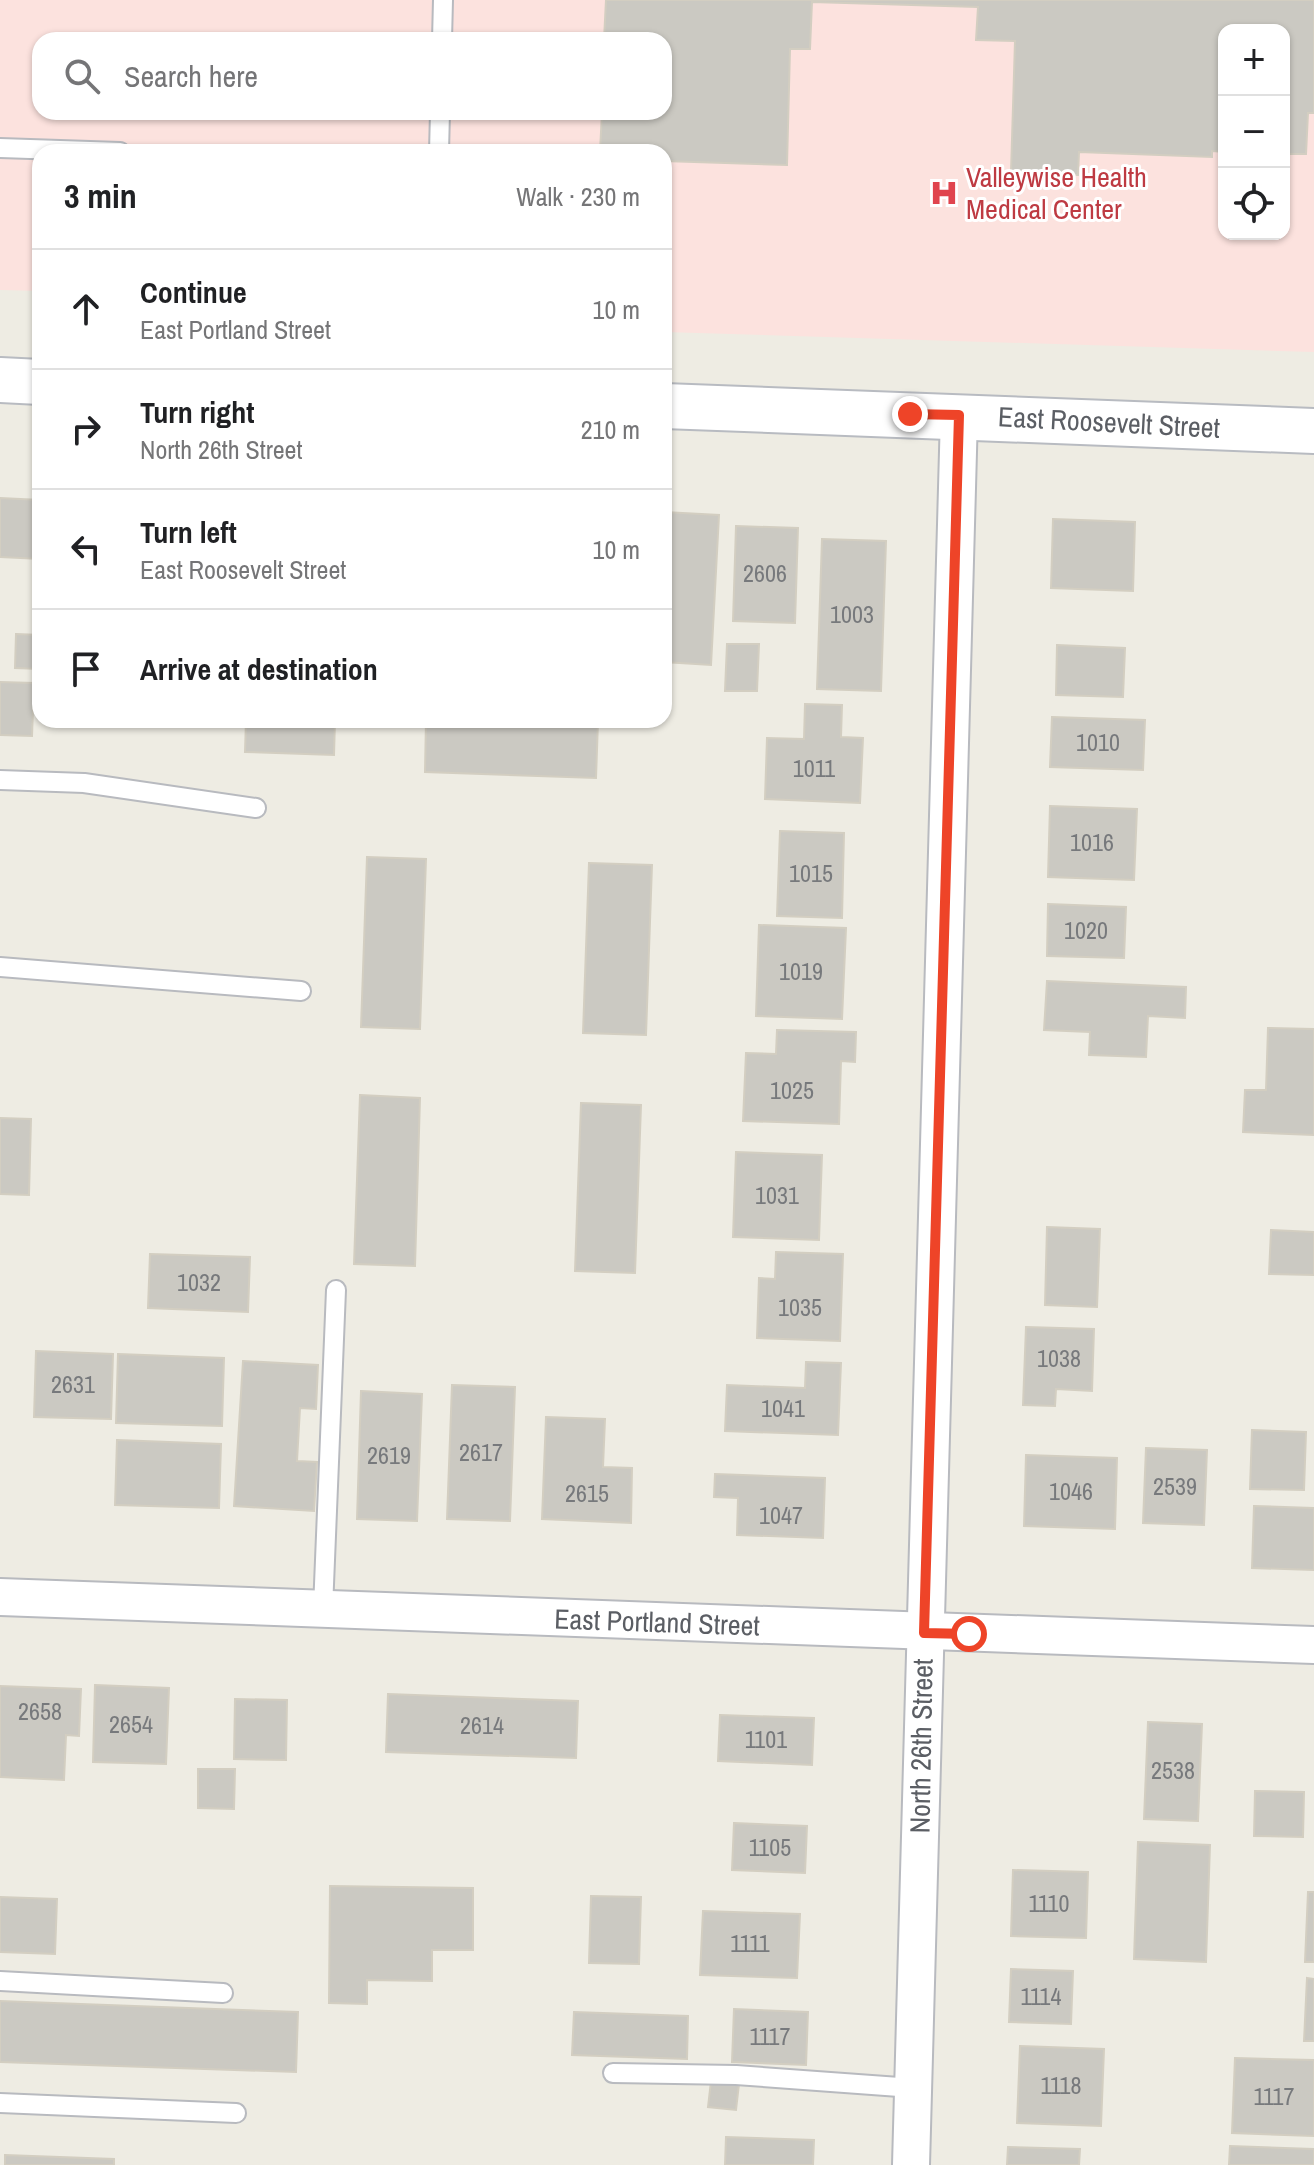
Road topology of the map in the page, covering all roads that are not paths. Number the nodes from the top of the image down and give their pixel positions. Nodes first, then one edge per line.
1 (443, 0) edge
2 (442, 32) edge
3 (440, 120) edge
4 (439, 144) edge
5 (0, 148) edge
6 (32, 149) edge
7 (0, 380) edge
8 (32, 382) edge
9 (672, 406) edge
10 (959, 415) junction
11 (1314, 431) edge
12 (0, 780) edge
13 (256, 808) dead end
14 (0, 967) edge
15 (301, 991) dead end
16 (336, 1290) dead end
17 (0, 1597) edge
18 (323, 1609) junction
19 (924, 1633) junction
20 (1314, 1645) edge
21 (0, 1981) edge
22 (223, 1993) dead end
23 (613, 2073) dead end
24 (913, 2088) junction
25 (0, 2103) edge
26 (236, 2113) dead end
27 (911, 2165) edge

1 - 2 lane
3 - 4 lane
5 - 6 lane
7 - 8 street
9 - 10 street, East Roosevelt Street
10 - 11 street, East Roosevelt Street
10 - 19 street, North 26th Street
12 - 13 lane
14 - 15 lane
16 - 18 lane
17 - 18 street, East Portland Street
18 - 19 street, East Portland Street
19 - 20 street, East Portland Street
19 - 24 street, North 26th Street
21 - 22 lane
23 - 24 lane
24 - 27 street, North 26th Street
25 - 26 lane

